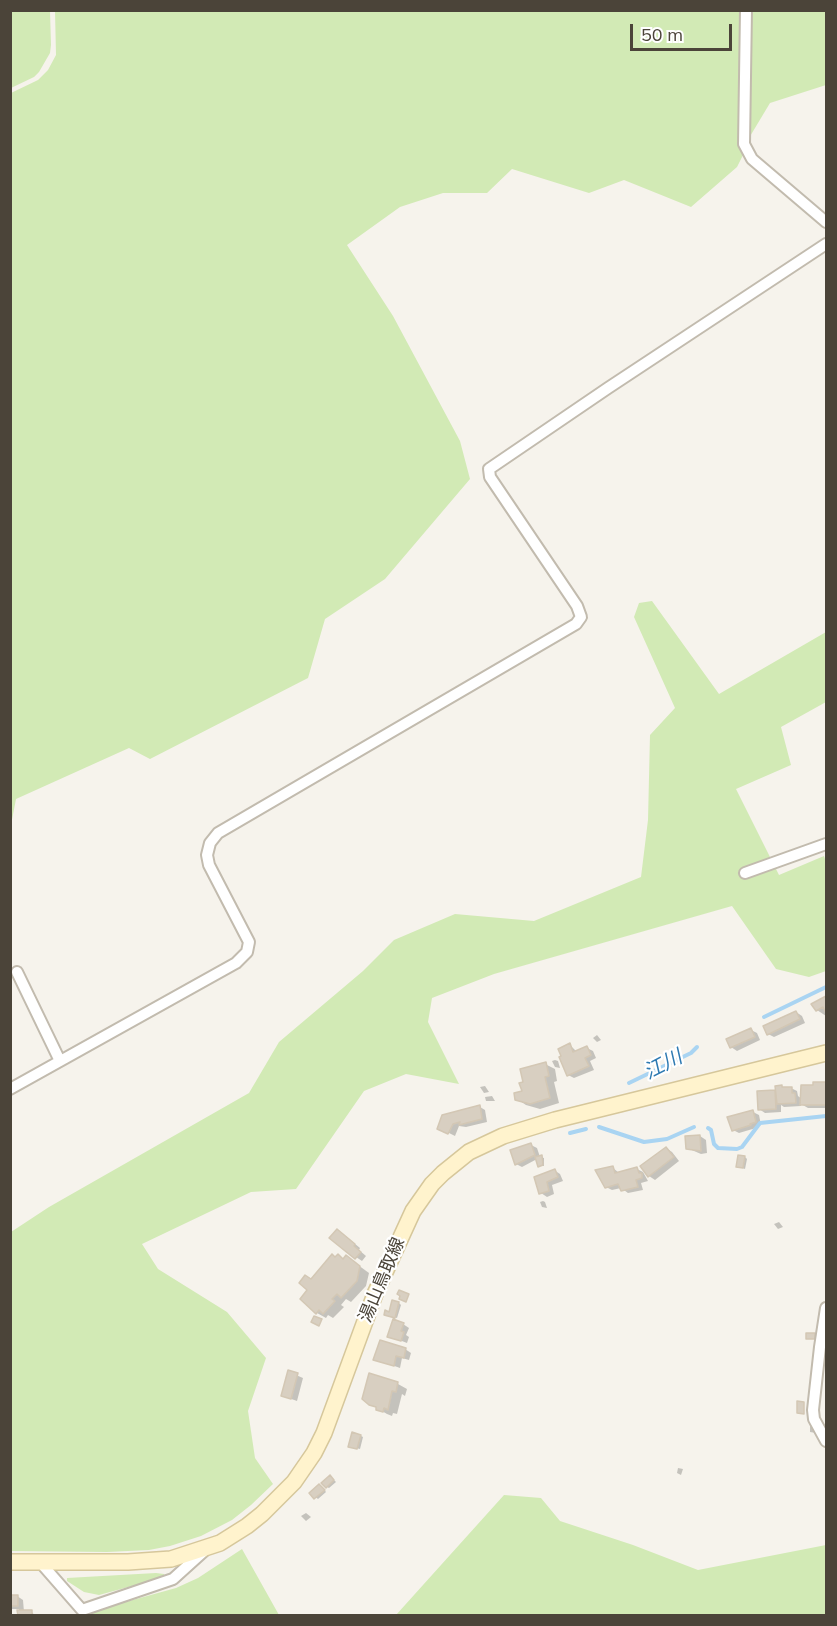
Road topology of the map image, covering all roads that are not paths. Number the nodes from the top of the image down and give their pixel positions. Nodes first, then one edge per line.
1 (746, 10) edge
2 (826, 222) edge
3 (826, 244) edge
4 (826, 844) edge
5 (745, 873) dead end
6 (17, 972) dead end
7 (826, 1053) edge
8 (60, 1061) junction
9 (10, 1089) edge
10 (826, 1308) edge
11 (826, 1442) edge
12 (206, 1549) junction
13 (10, 1562) edge
14 (40, 1562) junction
15 (81, 1612) edge

1 - 2 street
3 - 8 street
4 - 5 street
6 - 8 street
7 - 12 main road, 湯山鳥取線
8 - 9 street
10 - 11 street
12 - 14 main road, 湯山鳥取線
12 - 15 street
13 - 14 main road, 湯山鳥取線
14 - 15 street

